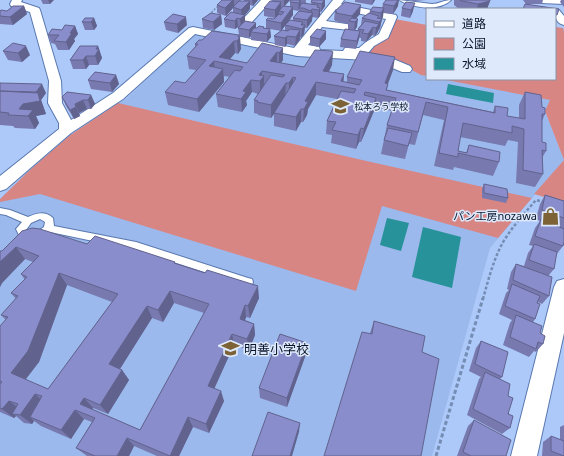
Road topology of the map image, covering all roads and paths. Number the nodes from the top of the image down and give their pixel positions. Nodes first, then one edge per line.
1 (17, 0) edge
2 (402, 0) edge
3 (448, 0) edge
4 (545, 0) edge
5 (564, 1) edge
6 (265, 2) edge
7 (336, 3) edge
8 (219, 5) edge
9 (276, 7) edge
10 (551, 8) edge
11 (556, 13) edge
12 (215, 17) edge
13 (564, 22) edge
14 (260, 23) dead end
15 (319, 23) junction
16 (349, 27) edge
17 (406, 69) dead end
18 (66, 130) junction
19 (0, 186) edge
20 (550, 203) edge
21 (0, 212) edge
22 (28, 221) junction
23 (48, 228) junction
24 (248, 282) edge
25 (564, 287) edge
26 (436, 456) edge
27 (524, 456) edge

1 - 18 street
2 - 3 lane
4 - 5 street
4 - 10 street
6 - 9 street
6 - 14 street
7 - 15 street
7 - 15 street
8 - 12 path
11 - 13 street
15 - 16 street
17 - 18 street
18 - 19 street
20 - 26 path
21 - 22 lane
22 - 23 lane
22 - 23 lane
23 - 24 lane
25 - 27 street

